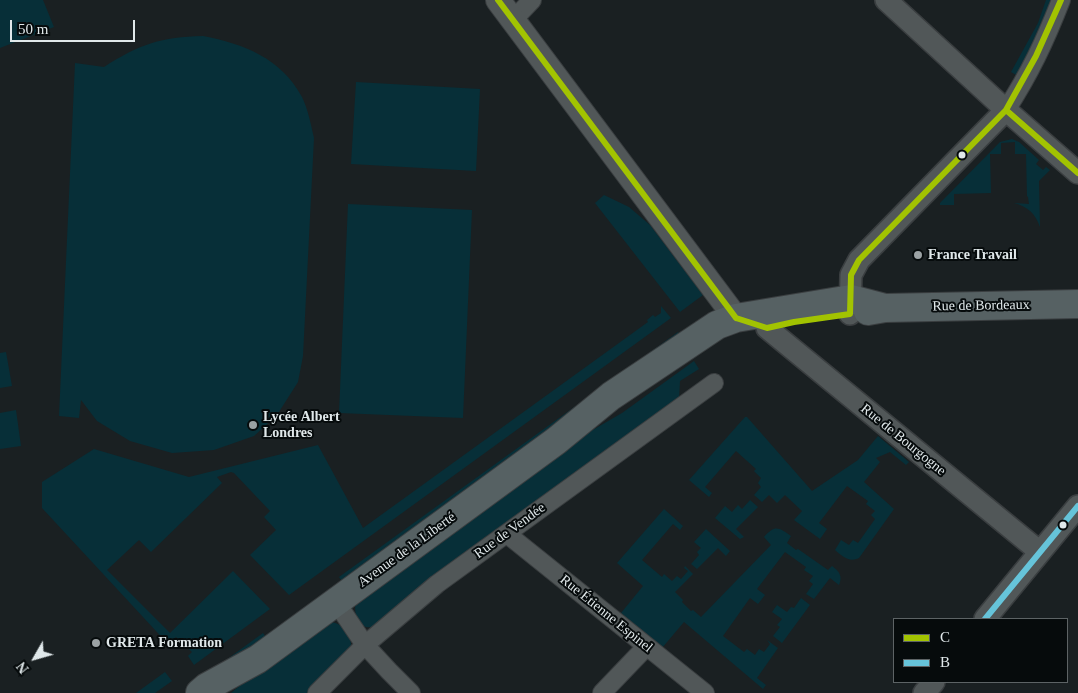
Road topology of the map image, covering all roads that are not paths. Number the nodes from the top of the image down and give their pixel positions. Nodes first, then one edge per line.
1 (498, 0) edge
2 (532, 0) edge
3 (886, 0) edge
4 (1061, 0) edge
5 (513, 20) junction
6 (1006, 110) junction
7 (1078, 173) edge
8 (1078, 304) edge
9 (851, 306) junction
10 (733, 327) junction
11 (767, 328) junction
12 (714, 383) dead end
13 (1078, 506) edge
14 (507, 534) junction
15 (1040, 552) junction
16 (336, 602) junction
17 (986, 618) edge
18 (365, 645) junction
19 (646, 647) junction
20 (258, 659) junction
21 (933, 683) edge
22 (200, 693) edge
23 (222, 693) edge
24 (317, 693) edge
25 (411, 693) edge
26 (602, 693) edge
27 (705, 693) edge
28 (924, 693) edge

1 - 5 main road
2 - 5 street
3 - 6 street
4 - 6 street
5 - 10 main road
6 - 7 street
6 - 9 street
8 - 9 main road, Rue de Bordeaux
9 - 10 main road, Avenue de la Liberté
9 - 11 main road, Avenue de la Liberté
10 - 11 main road, Avenue de la Liberté
10 - 16 main road, Avenue de la Liberté
11 - 15 street, Rue de Bourgogne
12 - 14 street, Rue de Vendée
13 - 15 street
14 - 18 street, Rue de Vendée
14 - 19 street, Rue Étienne Espinel
15 - 17 street
16 - 18 street
16 - 20 main road, Avenue de la Liberté
18 - 24 street, Rue de Vendée
18 - 25 street
19 - 26 street
19 - 27 street, Rue Étienne Espinel
20 - 22 main road, Avenue de la Liberté
20 - 23 main road, Avenue de la Liberté
21 - 28 street

